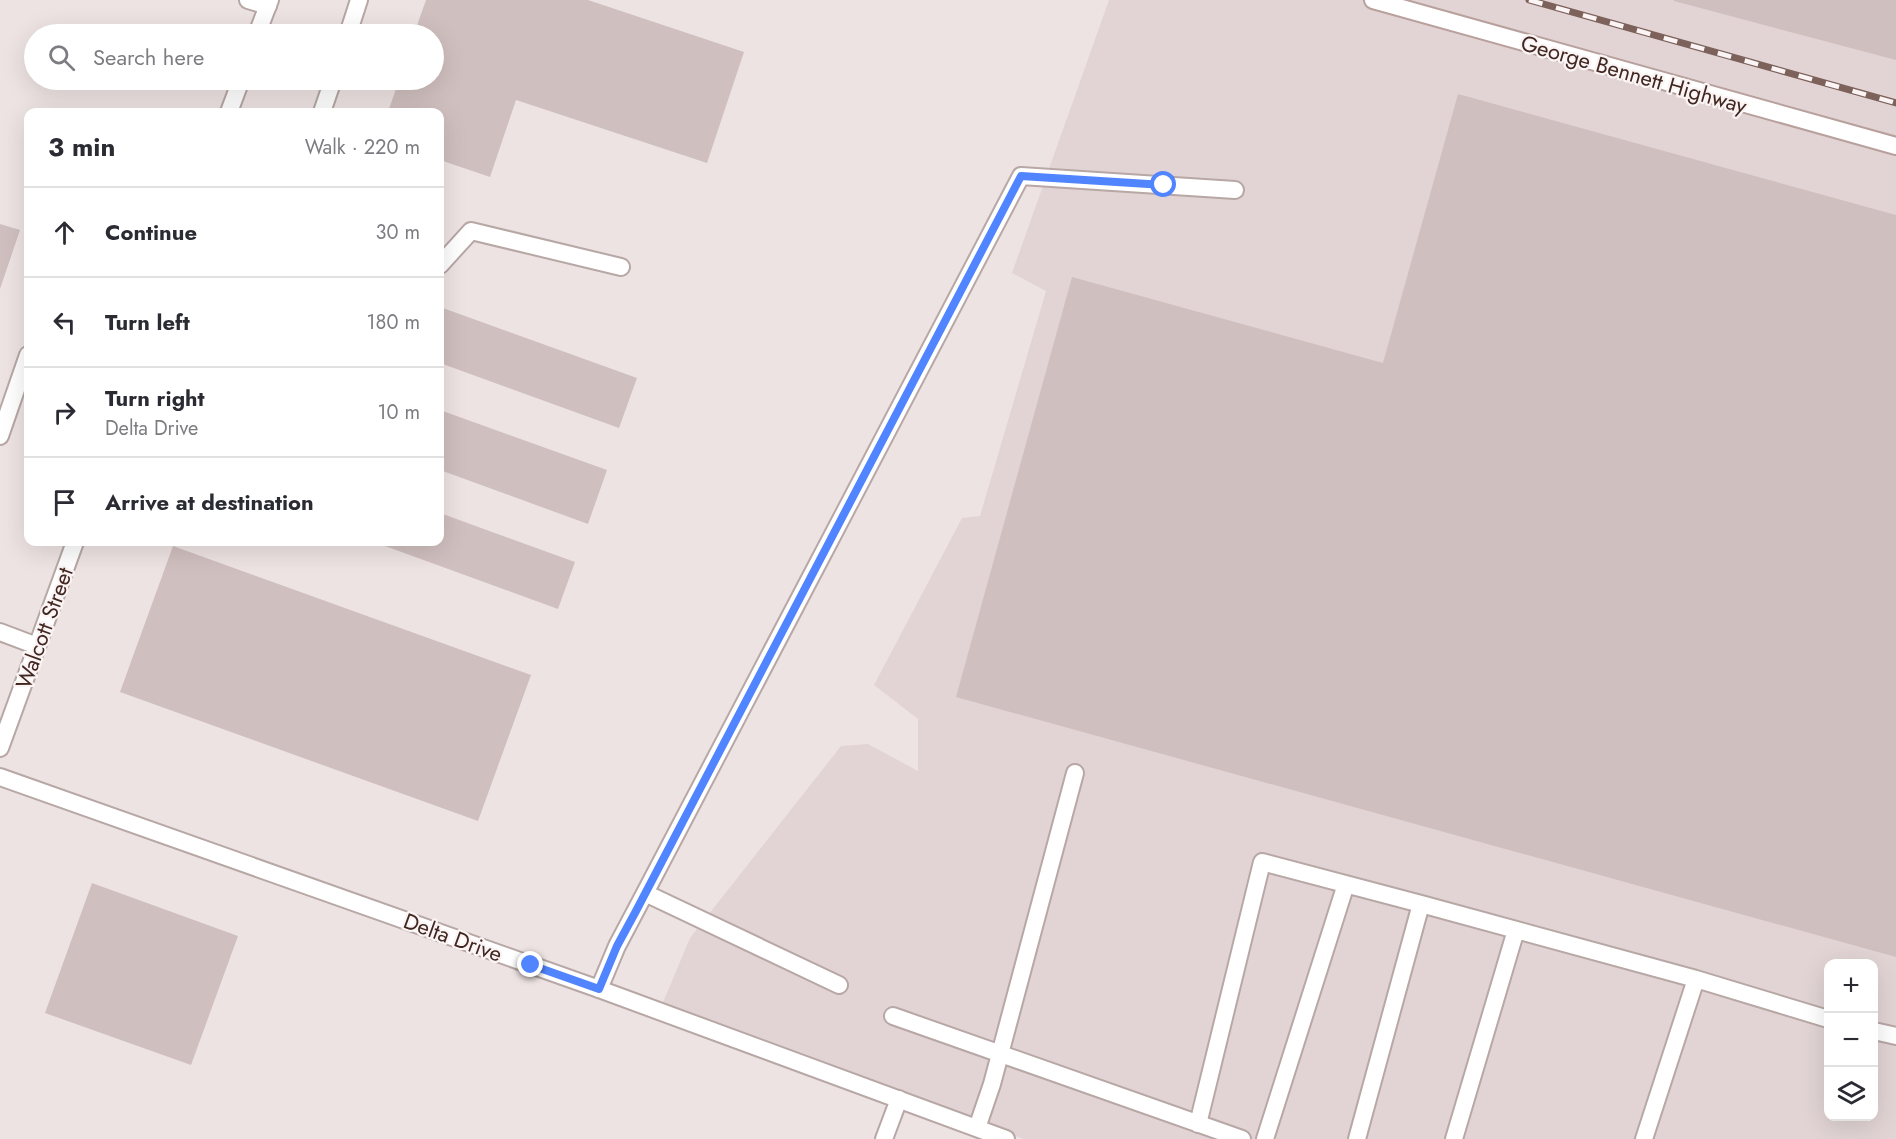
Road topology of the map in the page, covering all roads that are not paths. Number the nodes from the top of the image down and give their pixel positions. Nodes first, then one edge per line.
1 (248, 0) edge
2 (359, 0) edge
3 (1373, 0) edge
4 (269, 3) edge
5 (261, 24) edge
6 (351, 24) edge
7 (237, 90) edge
8 (330, 90) edge
9 (230, 108) edge
10 (323, 108) edge
11 (1896, 146) edge
12 (1235, 190) dead end
13 (444, 261) edge
14 (621, 267) dead end
15 (24, 367) edge
16 (0, 436) edge
17 (74, 546) edge
18 (0, 632) edge
19 (37, 646) junction
20 (0, 748) edge
21 (1076, 772) dead end
22 (0, 777) edge
23 (1346, 884) junction
24 (645, 893) junction
25 (1421, 904) junction
26 (1516, 930) junction
27 (1695, 980) junction
28 (839, 985) dead end
29 (599, 989) junction
30 (893, 1016) dead end
31 (1824, 1018) edge
32 (1878, 1032) edge
33 (1896, 1036) edge
34 (1000, 1054) junction
35 (898, 1099) junction
36 (1198, 1124) junction
37 (977, 1128) junction
38 (884, 1139) edge
39 (1005, 1139) edge
40 (1242, 1139) edge
41 (1266, 1139) edge
42 (1357, 1139) edge
43 (1454, 1139) edge
44 (1644, 1139) edge

1 - 4 street
2 - 6 street
3 - 11 street, George Bennett Highway
4 - 5 street
7 - 9 street
8 - 10 street
12 - 24 street
13 - 14 street
15 - 16 street
17 - 19 street, Walcott Street
18 - 19 street
19 - 20 street, Walcott Street
21 - 34 street
22 - 29 street, Delta Drive
23 - 25 street
23 - 36 street
23 - 41 street
24 - 28 street
24 - 29 street
25 - 26 street
25 - 42 street
26 - 27 street
26 - 43 street
27 - 31 street
27 - 44 street
29 - 35 street, Delta Drive
30 - 34 street
32 - 33 street
34 - 36 street
34 - 37 street
35 - 37 street, Delta Drive
35 - 38 street
36 - 40 street
37 - 39 street, Delta Drive

